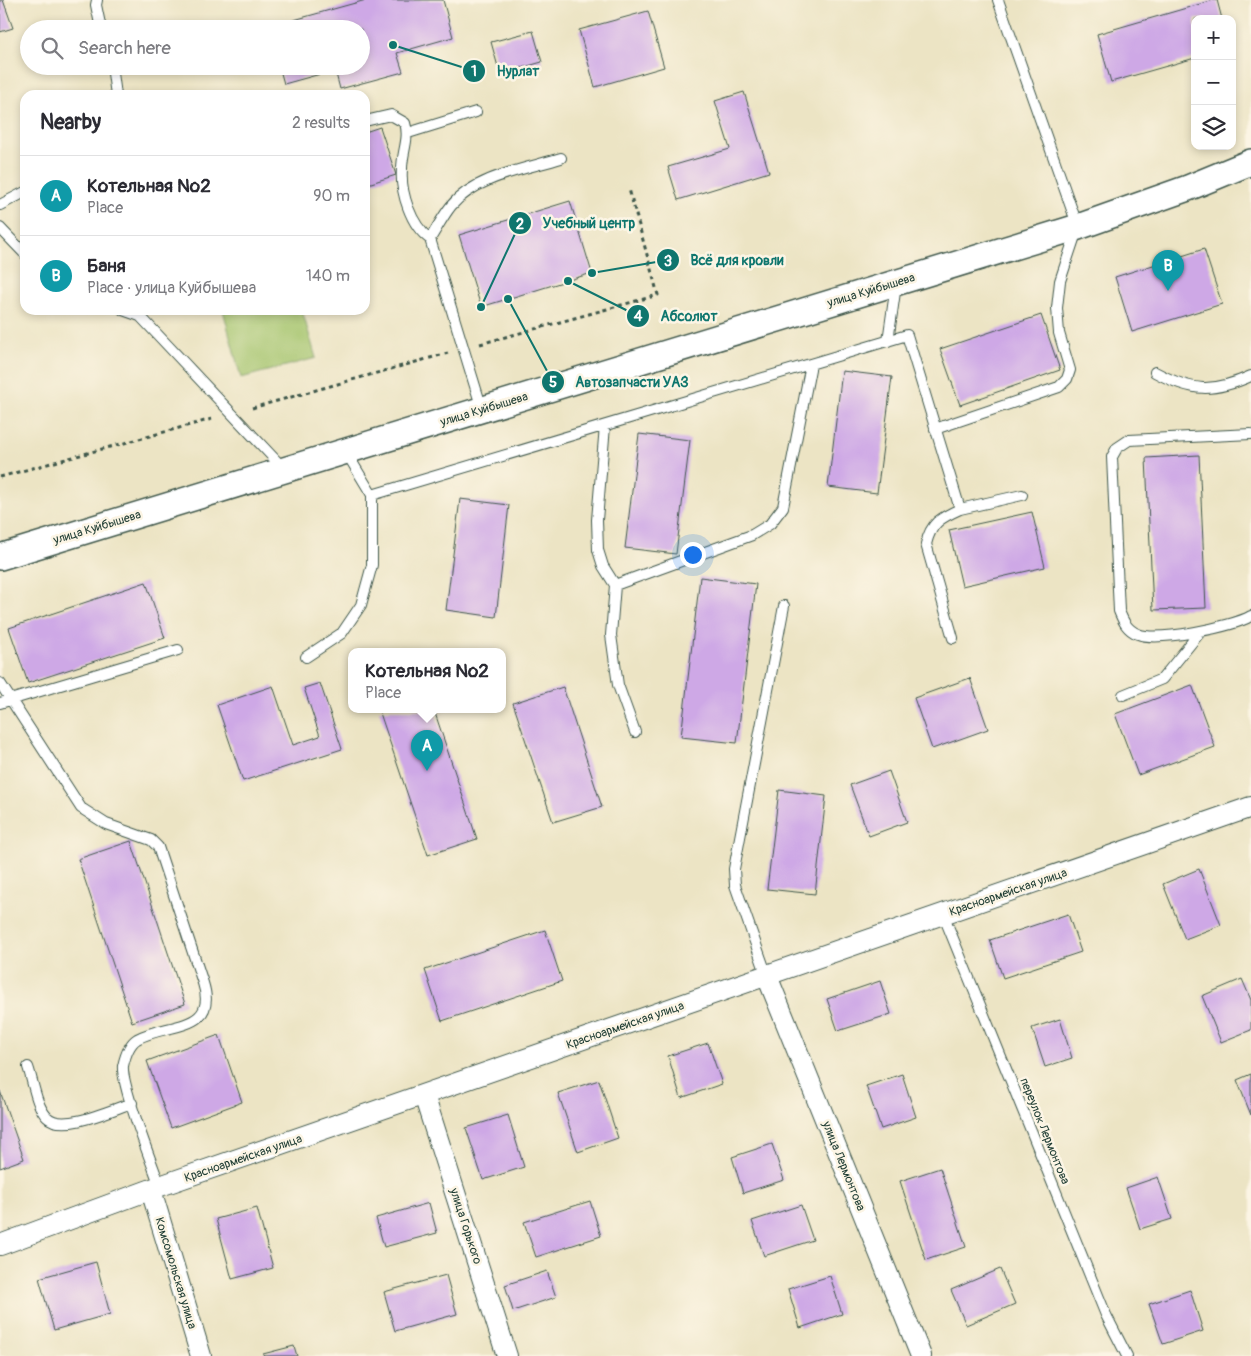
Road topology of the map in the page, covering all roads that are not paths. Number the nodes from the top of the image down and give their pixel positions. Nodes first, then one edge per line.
1 (97, 0) edge
2 (998, 0) edge
3 (99, 20) edge
4 (113, 75) edge
5 (115, 90) edge
6 (476, 112) dead end
7 (370, 120) edge
8 (408, 133) junction
9 (561, 158) dead end
10 (1251, 162) edge
11 (20, 195) edge
12 (0, 205) edge
13 (1078, 226) junction
14 (0, 228) edge
15 (430, 239) junction
16 (20, 249) edge
17 (897, 282) junction
18 (141, 315) edge
19 (888, 340) junction
20 (811, 364) junction
21 (1155, 372) dead end
22 (1251, 376) edge
23 (482, 409) junction
24 (605, 426) junction
25 (935, 429) junction
26 (1251, 434) edge
27 (346, 451) junction
28 (285, 470) junction
29 (372, 495) junction
30 (1022, 495) dead end
31 (960, 509) junction
32 (0, 557) edge
33 (615, 585) junction
34 (784, 606) dead end
35 (1251, 616) edge
36 (1202, 630) junction
37 (953, 638) dead end
38 (178, 650) dead end
39 (306, 657) dead end
40 (0, 683) edge
41 (1123, 695) dead end
42 (10, 700) junction
43 (0, 703) edge
44 (636, 732) dead end
45 (1251, 807) edge
46 (943, 914) junction
47 (767, 976) junction
48 (28, 1067) dead end
49 (424, 1095) junction
50 (132, 1103) junction
51 (155, 1188) junction
52 (0, 1245) edge
53 (201, 1356) edge
54 (507, 1356) edge
55 (921, 1356) edge
56 (1127, 1356) edge

1 - 3 lane
2 - 13 lane
4 - 5 lane
6 - 8 lane
7 - 8 lane
8 - 15 lane
9 - 15 lane
10 - 13 street, улица Куйбышева
11 - 12 lane
13 - 17 street, улица Куйбышева
13 - 25 lane
14 - 16 lane
15 - 23 lane
17 - 19 lane
17 - 23 street, улица Куйбышева
18 - 28 lane
19 - 20 lane
19 - 25 lane
20 - 24 lane
20 - 33 lane
21 - 22 lane
23 - 27 street, улица Куйбышева
24 - 29 lane
24 - 33 lane
25 - 31 lane
26 - 36 lane
27 - 28 street, улица Куйбышева
27 - 29 lane
28 - 32 street, улица Куйбышева
29 - 39 lane
30 - 31 lane
31 - 37 lane
33 - 44 lane
34 - 47 lane
35 - 36 lane
36 - 41 lane
38 - 42 lane
40 - 42 lane
42 - 43 lane
42 - 50 lane
45 - 46 street, Красноармейская улица
46 - 47 street, Красноармейская улица
46 - 56 lane, переулок Лермонтова
47 - 49 street, Красноармейская улица
47 - 55 street, улица Лермонтова
48 - 50 lane
49 - 51 street, Красноармейская улица
49 - 54 street, улица Горького
50 - 51 lane
51 - 52 street, Красноармейская улица
51 - 53 street, Комсомольская улица

